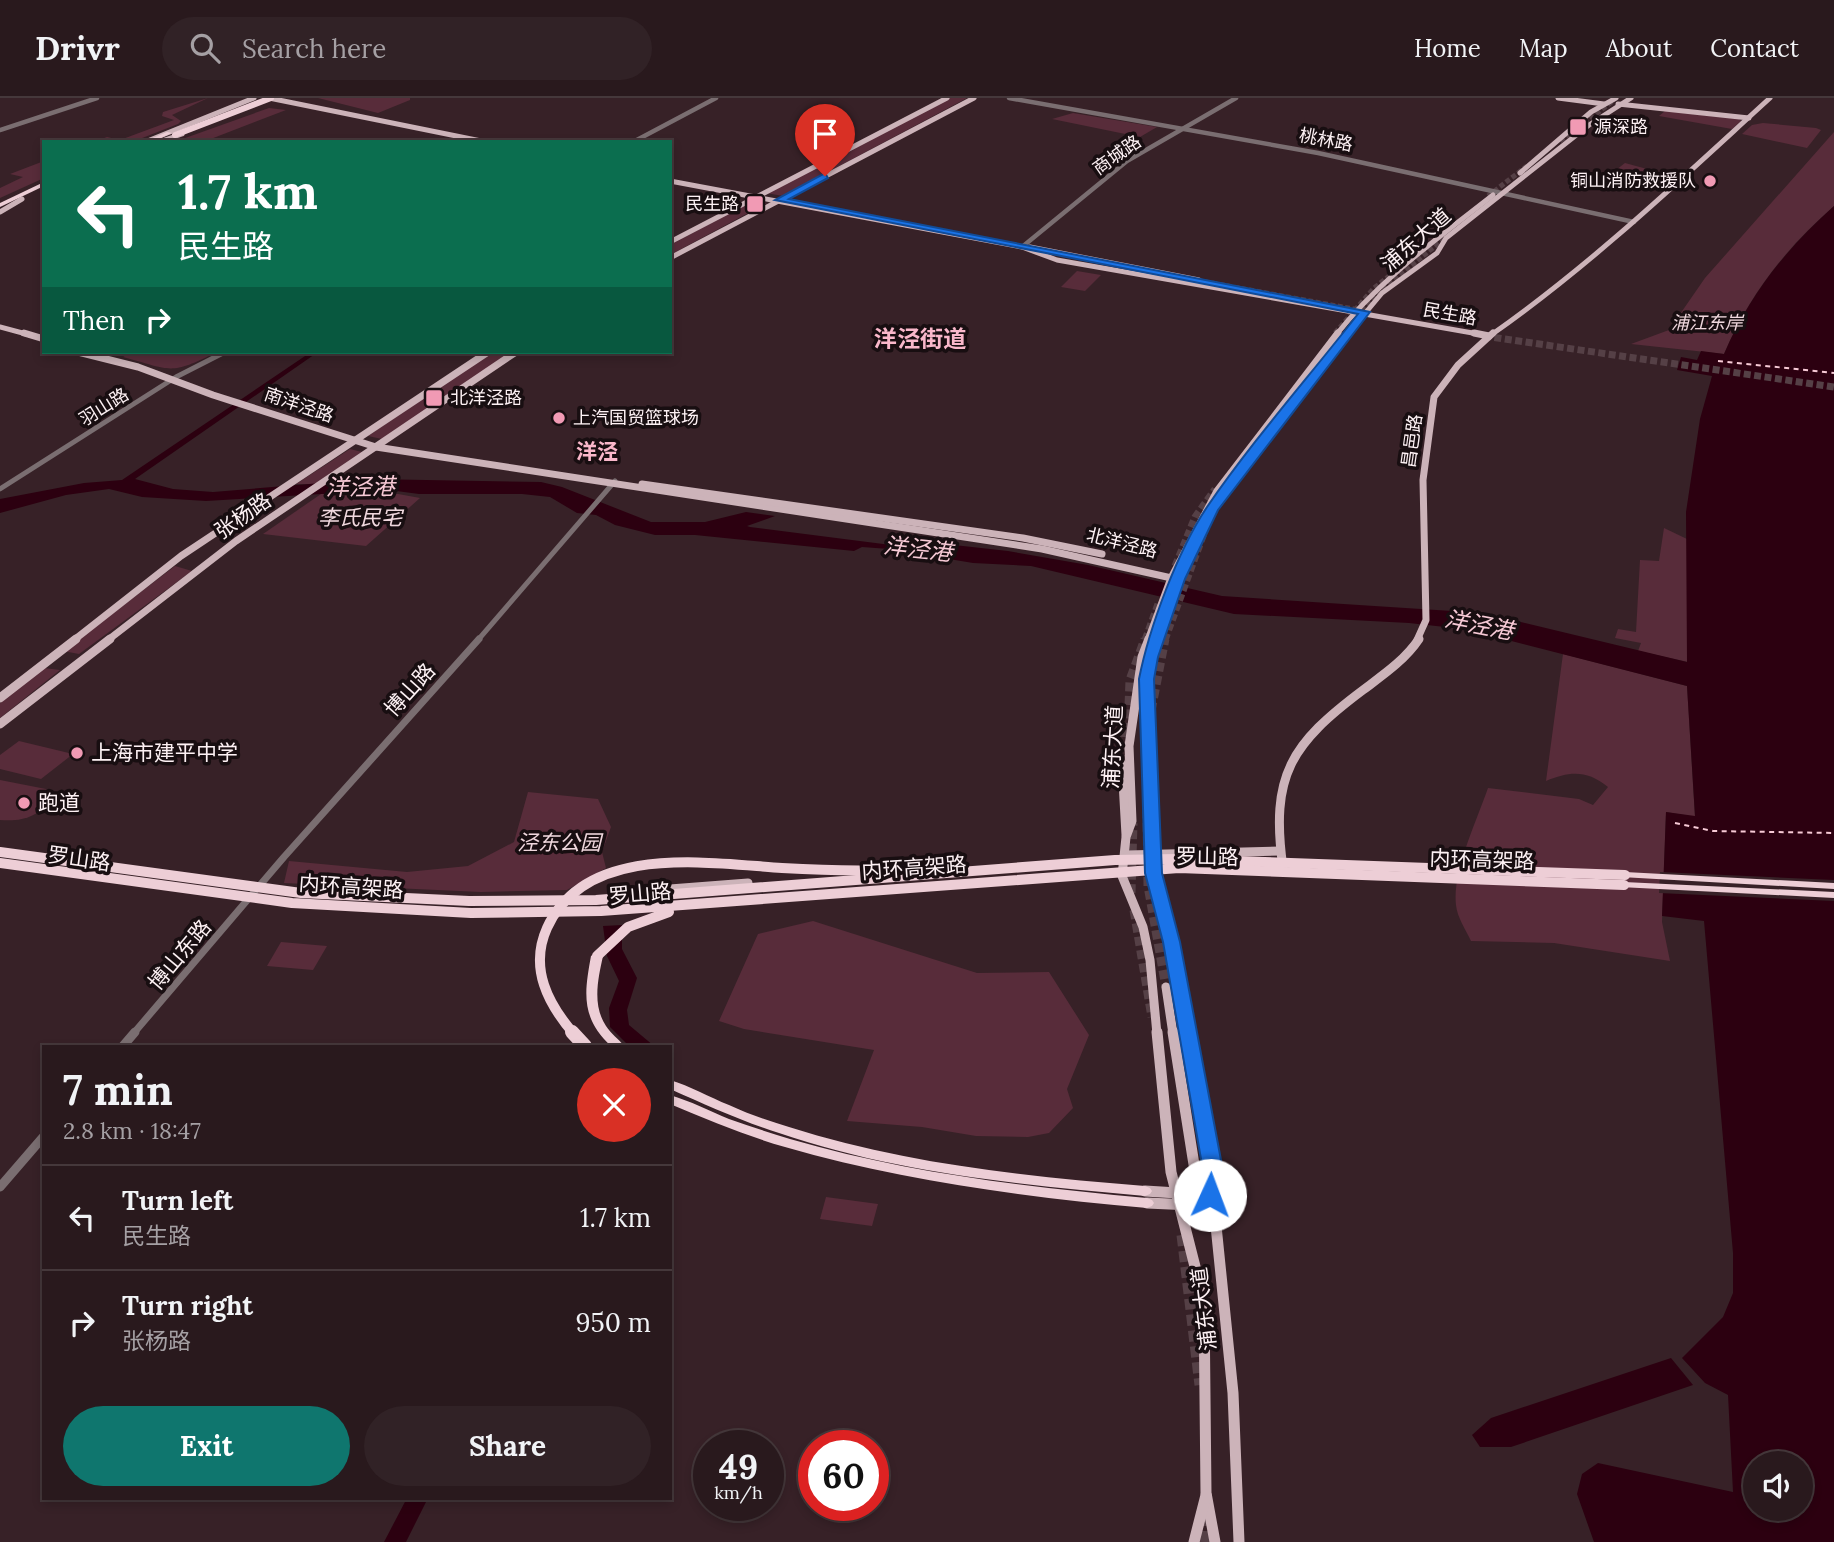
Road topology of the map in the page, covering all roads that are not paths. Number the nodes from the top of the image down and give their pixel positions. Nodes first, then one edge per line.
1 (90, 98) edge
2 (97, 98) edge
3 (254, 98) edge
4 (716, 98) edge
5 (947, 98) edge
6 (974, 98) edge
7 (1009, 98) edge
8 (1236, 98) edge
9 (1558, 98) edge
10 (1574, 98) edge
11 (1631, 98) edge
12 (1643, 98) edge
13 (1772, 98) edge
14 (271, 99) edge
15 (1618, 101) edge
16 (1605, 103) junction
17 (1749, 118) junction
18 (1189, 127) junction
19 (0, 129) edge
20 (172, 134) junction
21 (150, 140) edge
22 (152, 140) edge
23 (162, 140) edge
24 (163, 140) edge
25 (463, 140) edge
26 (476, 140) edge
27 (637, 140) edge
28 (1546, 148) junction
29 (1515, 170) tunnel mouth
30 (672, 180) edge
31 (42, 188) edge
32 (42, 188) edge
33 (1500, 193) junction
34 (756, 196) junction
35 (778, 201) junction
36 (0, 209) edge
37 (1634, 222) junction
38 (672, 241) edge
39 (1023, 246) junction
40 (1049, 251) junction
41 (1034, 253) junction
42 (1427, 256) dead end
43 (672, 257) edge
44 (1382, 293) junction
45 (1359, 312) junction
46 (0, 329) edge
47 (1489, 336) junction
48 (42, 340) edge
49 (85, 354) edge
50 (98, 354) edge
51 (221, 354) edge
52 (485, 354) edge
53 (513, 354) edge
54 (174, 379) junction
55 (354, 441) junction
56 (379, 445) junction
57 (613, 483) junction
58 (0, 489) edge
59 (1174, 579) junction
60 (1165, 604) junction
61 (0, 698) edge
62 (0, 724) edge
63 (1122, 764) tunnel mouth
64 (1126, 837) junction
65 (0, 850) edge
66 (1280, 851) junction
67 (1153, 853) junction
68 (1119, 858) junction
69 (0, 864) edge
70 (1154, 873) junction
71 (1122, 876) junction
72 (1284, 876) joint
73 (262, 885) junction
74 (1834, 886) edge
75 (1834, 895) edge
76 (249, 900) junction
77 (716, 902) junction
78 (1166, 987) tunnel mouth
79 (124, 1045) edge
80 (584, 1045) edge
81 (617, 1045) edge
82 (672, 1085) edge
83 (672, 1100) edge
84 (42, 1138) edge
85 (0, 1187) edge
86 (1035, 1187) junction
87 (1146, 1197) joint
88 (1178, 1198) junction
89 (1212, 1200) junction
90 (1206, 1493) junction
91 (1194, 1542) edge
92 (1215, 1542) edge
93 (1239, 1542) edge

1 - 19 street
2 - 19 street
3 - 14 main road
3 - 21 main road
4 - 27 street
5 - 34 main road
6 - 35 main road
7 - 18 street, 桃林路
8 - 18 street, 商城路
9 - 16 main road
10 - 16 main road
11 - 15 main road, 浦东大道
12 - 15 main road
13 - 17 main road, 昌邑路
14 - 20 highway, bridge
14 - 24 main road
14 - 25 main road
14 - 26 main road
15 - 16 main road
15 - 17 main road
15 - 33 main road, 浦东大道
16 - 28 main road, 浦东大道
17 - 37 main road, 昌邑路
18 - 33 street, 桃林路
18 - 39 street, 商城路
20 - 22 highway
20 - 23 highway
28 - 29 main road
28 - 33 main road, 浦东大道
30 - 34 main road, 民生路
31 - 36 highway
32 - 36 highway
33 - 37 street, 桃林路
33 - 44 main road, 浦东大道
33 - 45 main road, 浦东大道
34 - 35 main road, 民生路
34 - 38 main road
35 - 39 main road, 民生路
35 - 43 main road
37 - 47 main road, 昌邑路
39 - 40 main road, 民生路
39 - 41 main road, 民生路
40 - 41 main road
40 - 45 main road, 民生路
41 - 45 main road, 民生路
42 - 44 main road
44 - 45 main road, 浦东大道
45 - 47 main road, 民生路
45 - 59 main road, 浦东大道
46 - 48 main road
47 - 66 main road, 昌邑路
49 - 54 main road, 南洋泾路
50 - 54 main road, 南洋泾路
51 - 54 street, 羽山路
52 - 55 main road, 张杨路
53 - 56 main road, 张杨路
54 - 55 main road, 南洋泾路
54 - 58 street, 羽山路
55 - 56 main road, 北洋泾路
55 - 61 main road, 张杨路
56 - 57 main road, 北洋泾路
56 - 62 main road, 张杨路
57 - 59 main road, 北洋泾路
57 - 73 street, 博山路
59 - 60 main road, 浦东大道
60 - 64 main road, 浦东大道
60 - 67 main road, 浦东大道
63 - 64 main road
64 - 68 main road, 浦东大道
65 - 68 highway, 内环高架路, bridge
65 - 73 main road, 罗山路
66 - 67 main road, 罗山路
66 - 72 main road, 昌邑路
67 - 68 main road, 罗山路
67 - 70 main road, 浦东大道
68 - 71 main road, 浦东大道
68 - 73 main road, 罗山路
68 - 74 highway, 内环高架路, bridge
68 - 80 highway, bridge
69 - 76 main road, 罗山路
69 - 77 highway, 内环高架路, bridge
70 - 71 main road, 罗山路
70 - 72 main road, 罗山路
70 - 89 main road, 浦东大道
71 - 76 main road, 罗山路
71 - 88 main road, 浦东大道
73 - 76 street, 博山东路
75 - 77 highway, 内环高架路, bridge
76 - 79 street, 博山东路
77 - 81 highway, bridge
78 - 89 main road
82 - 86 highway
83 - 86 highway
84 - 85 street
86 - 87 highway
87 - 88 main road
88 - 89 main road
88 - 90 main road, 浦东大道
89 - 93 main road, 浦东大道
90 - 91 main road, 浦东大道
90 - 92 main road, 浦东大道

